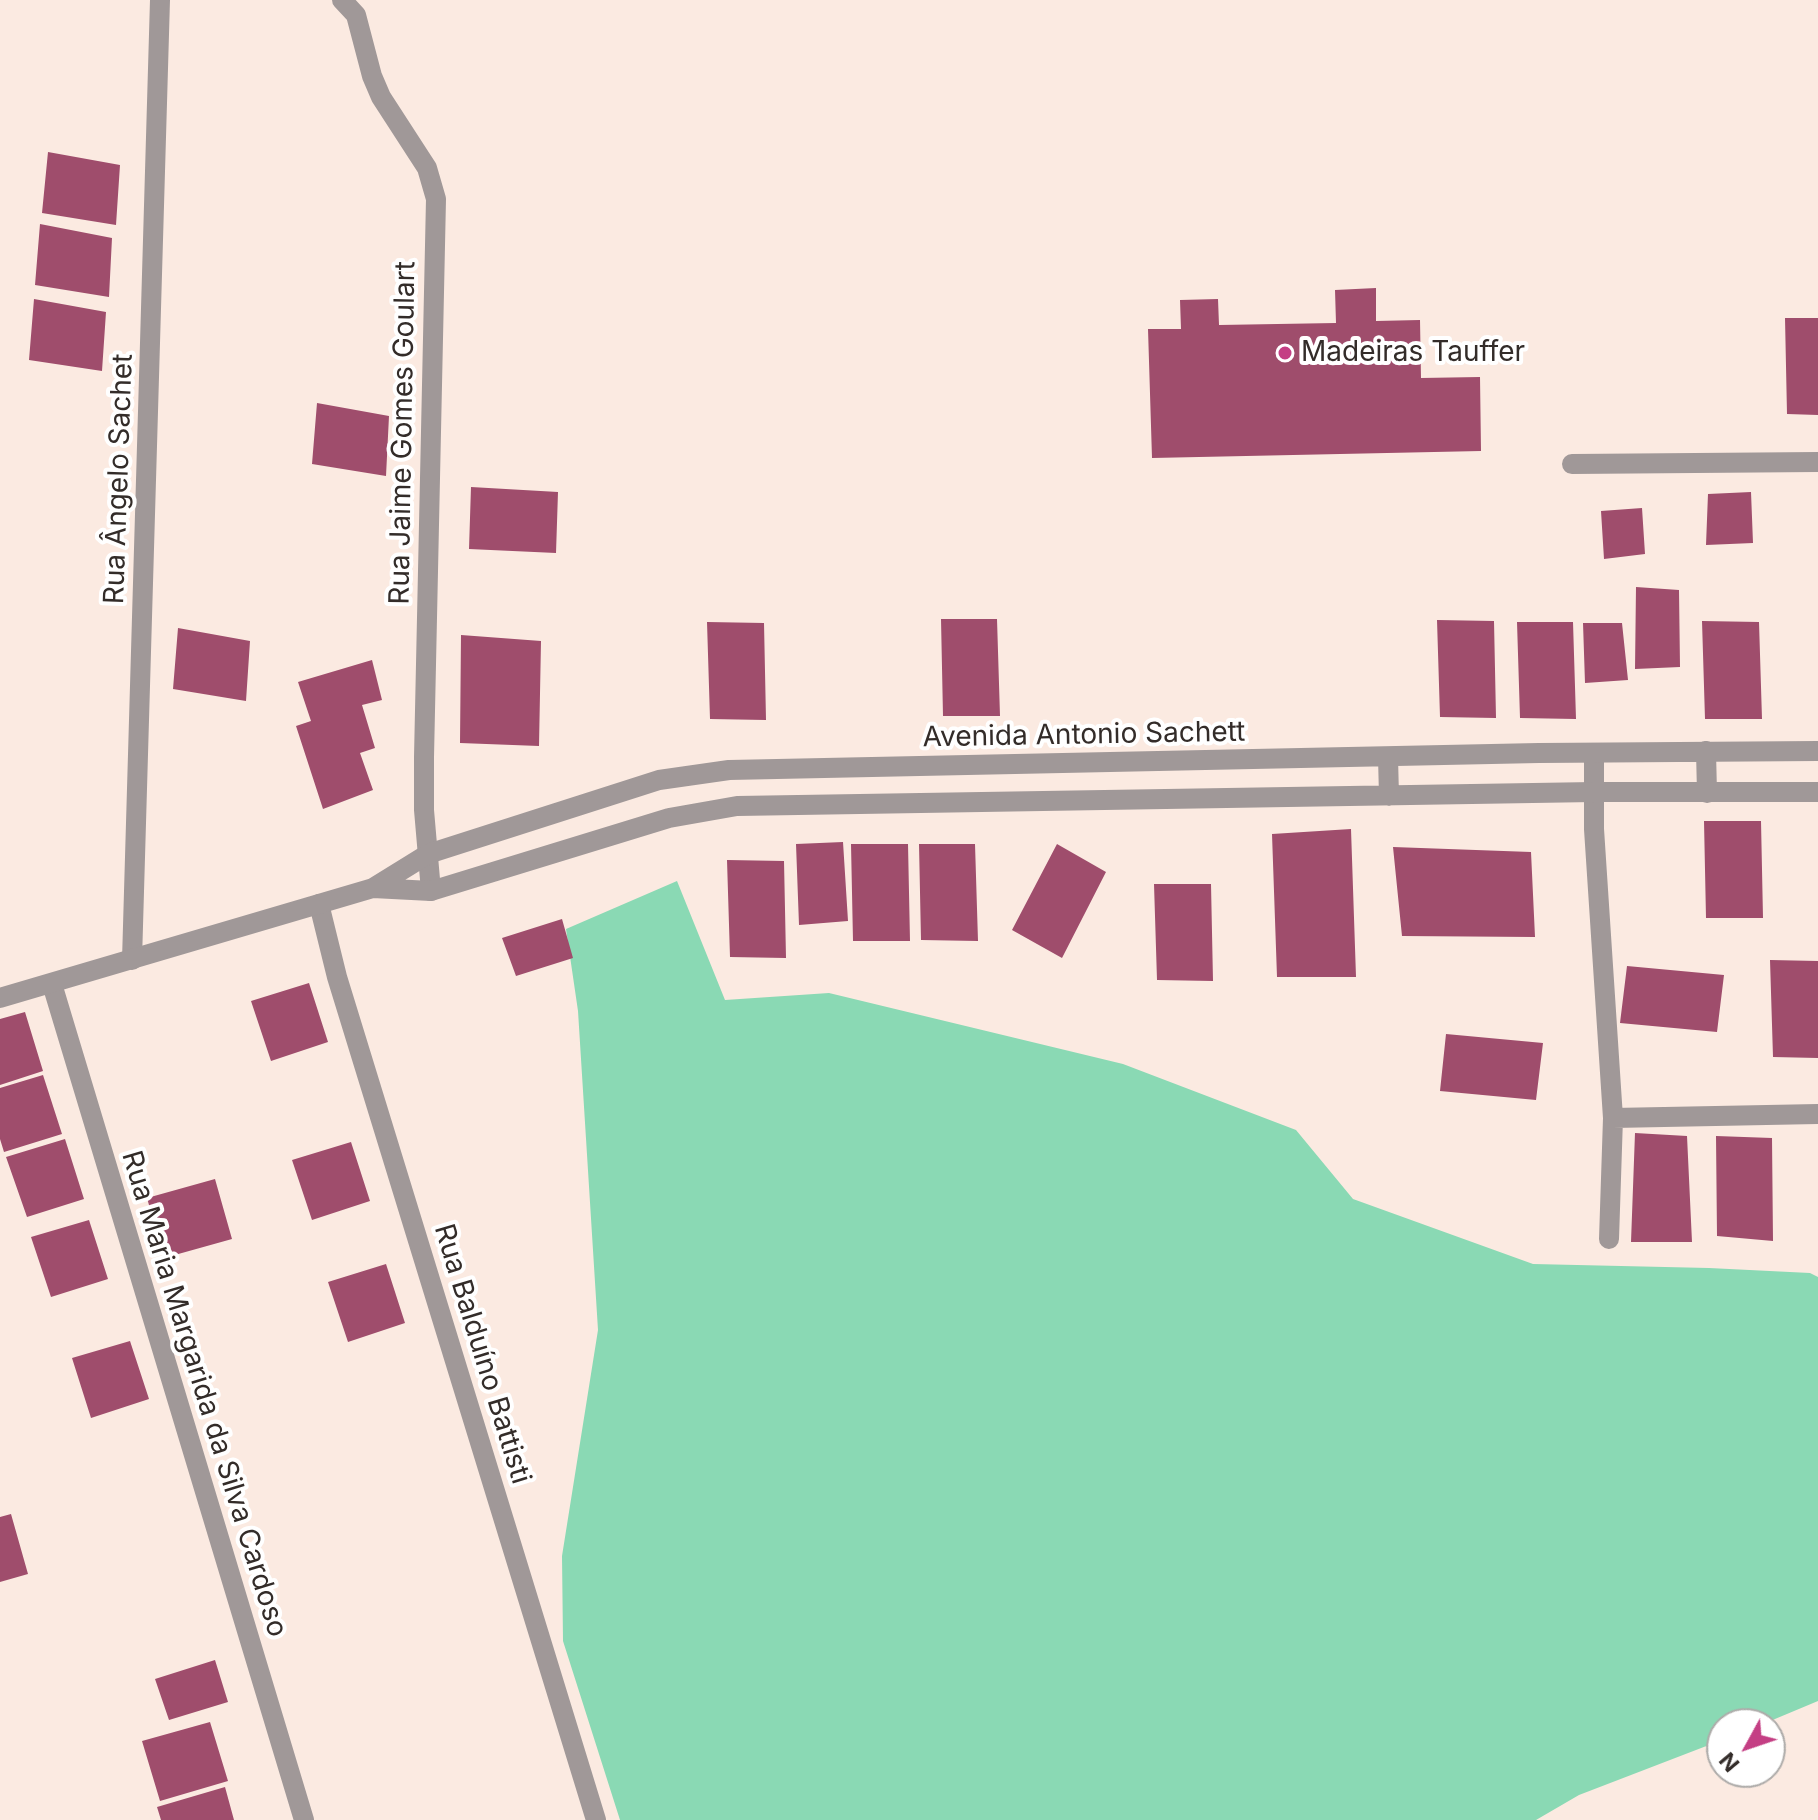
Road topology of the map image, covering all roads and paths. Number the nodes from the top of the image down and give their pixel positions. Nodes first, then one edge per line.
1 (160, 0) edge
2 (342, 0) edge
3 (1818, 462) edge
4 (1572, 464) dead end
5 (1706, 751) junction
6 (1818, 751) edge
7 (1594, 753) junction
8 (1388, 757) junction
9 (967, 765) junction
10 (1594, 792) junction
11 (1818, 792) edge
12 (1707, 793) junction
13 (1389, 796) junction
14 (969, 802) junction
15 (428, 854) junction
16 (373, 888) junction
17 (431, 891) junction
18 (319, 904) junction
19 (132, 960) junction
20 (52, 984) junction
21 (0, 998) edge
22 (1818, 1114) edge
23 (1613, 1118) junction
24 (1609, 1239) dead end
25 (304, 1820) edge
26 (596, 1820) edge

1 - 19 street, Rua Ângelo Sachet
2 - 15 street, Rua Jaime Gomes Goulart
3 - 4 street
5 - 6 street, Avenida Antonio Sachett
5 - 7 street, Avenida Antonio Sachett
5 - 12 street
7 - 8 street, Avenida Antonio Sachett
7 - 10 street
8 - 9 street, Avenida Antonio Sachett
8 - 13 street
9 - 14 street
9 - 15 street, Avenida Antonio Sachett
10 - 12 street, Avenida Antonio Sachett
10 - 13 street, Avenida Antonio Sachett
10 - 23 street
11 - 12 street, Avenida Antonio Sachett
13 - 14 street, Avenida Antonio Sachett
14 - 17 street, Avenida Antonio Sachett
15 - 16 street, Avenida Antonio Sachett
15 - 17 street, Rua Jaime Gomes Goulart
16 - 17 street, Avenida Antonio Sachett
16 - 18 street, Avenida Antonio Sachett
18 - 19 street, Avenida Antonio Sachett
18 - 26 street, Rua Balduíno Battisti
19 - 20 street, Avenida Antonio Sachett
20 - 21 street, Avenida Antonio Sachett
20 - 25 street, Rua Maria Margarida da Silva Cardoso
22 - 23 street
23 - 24 street

